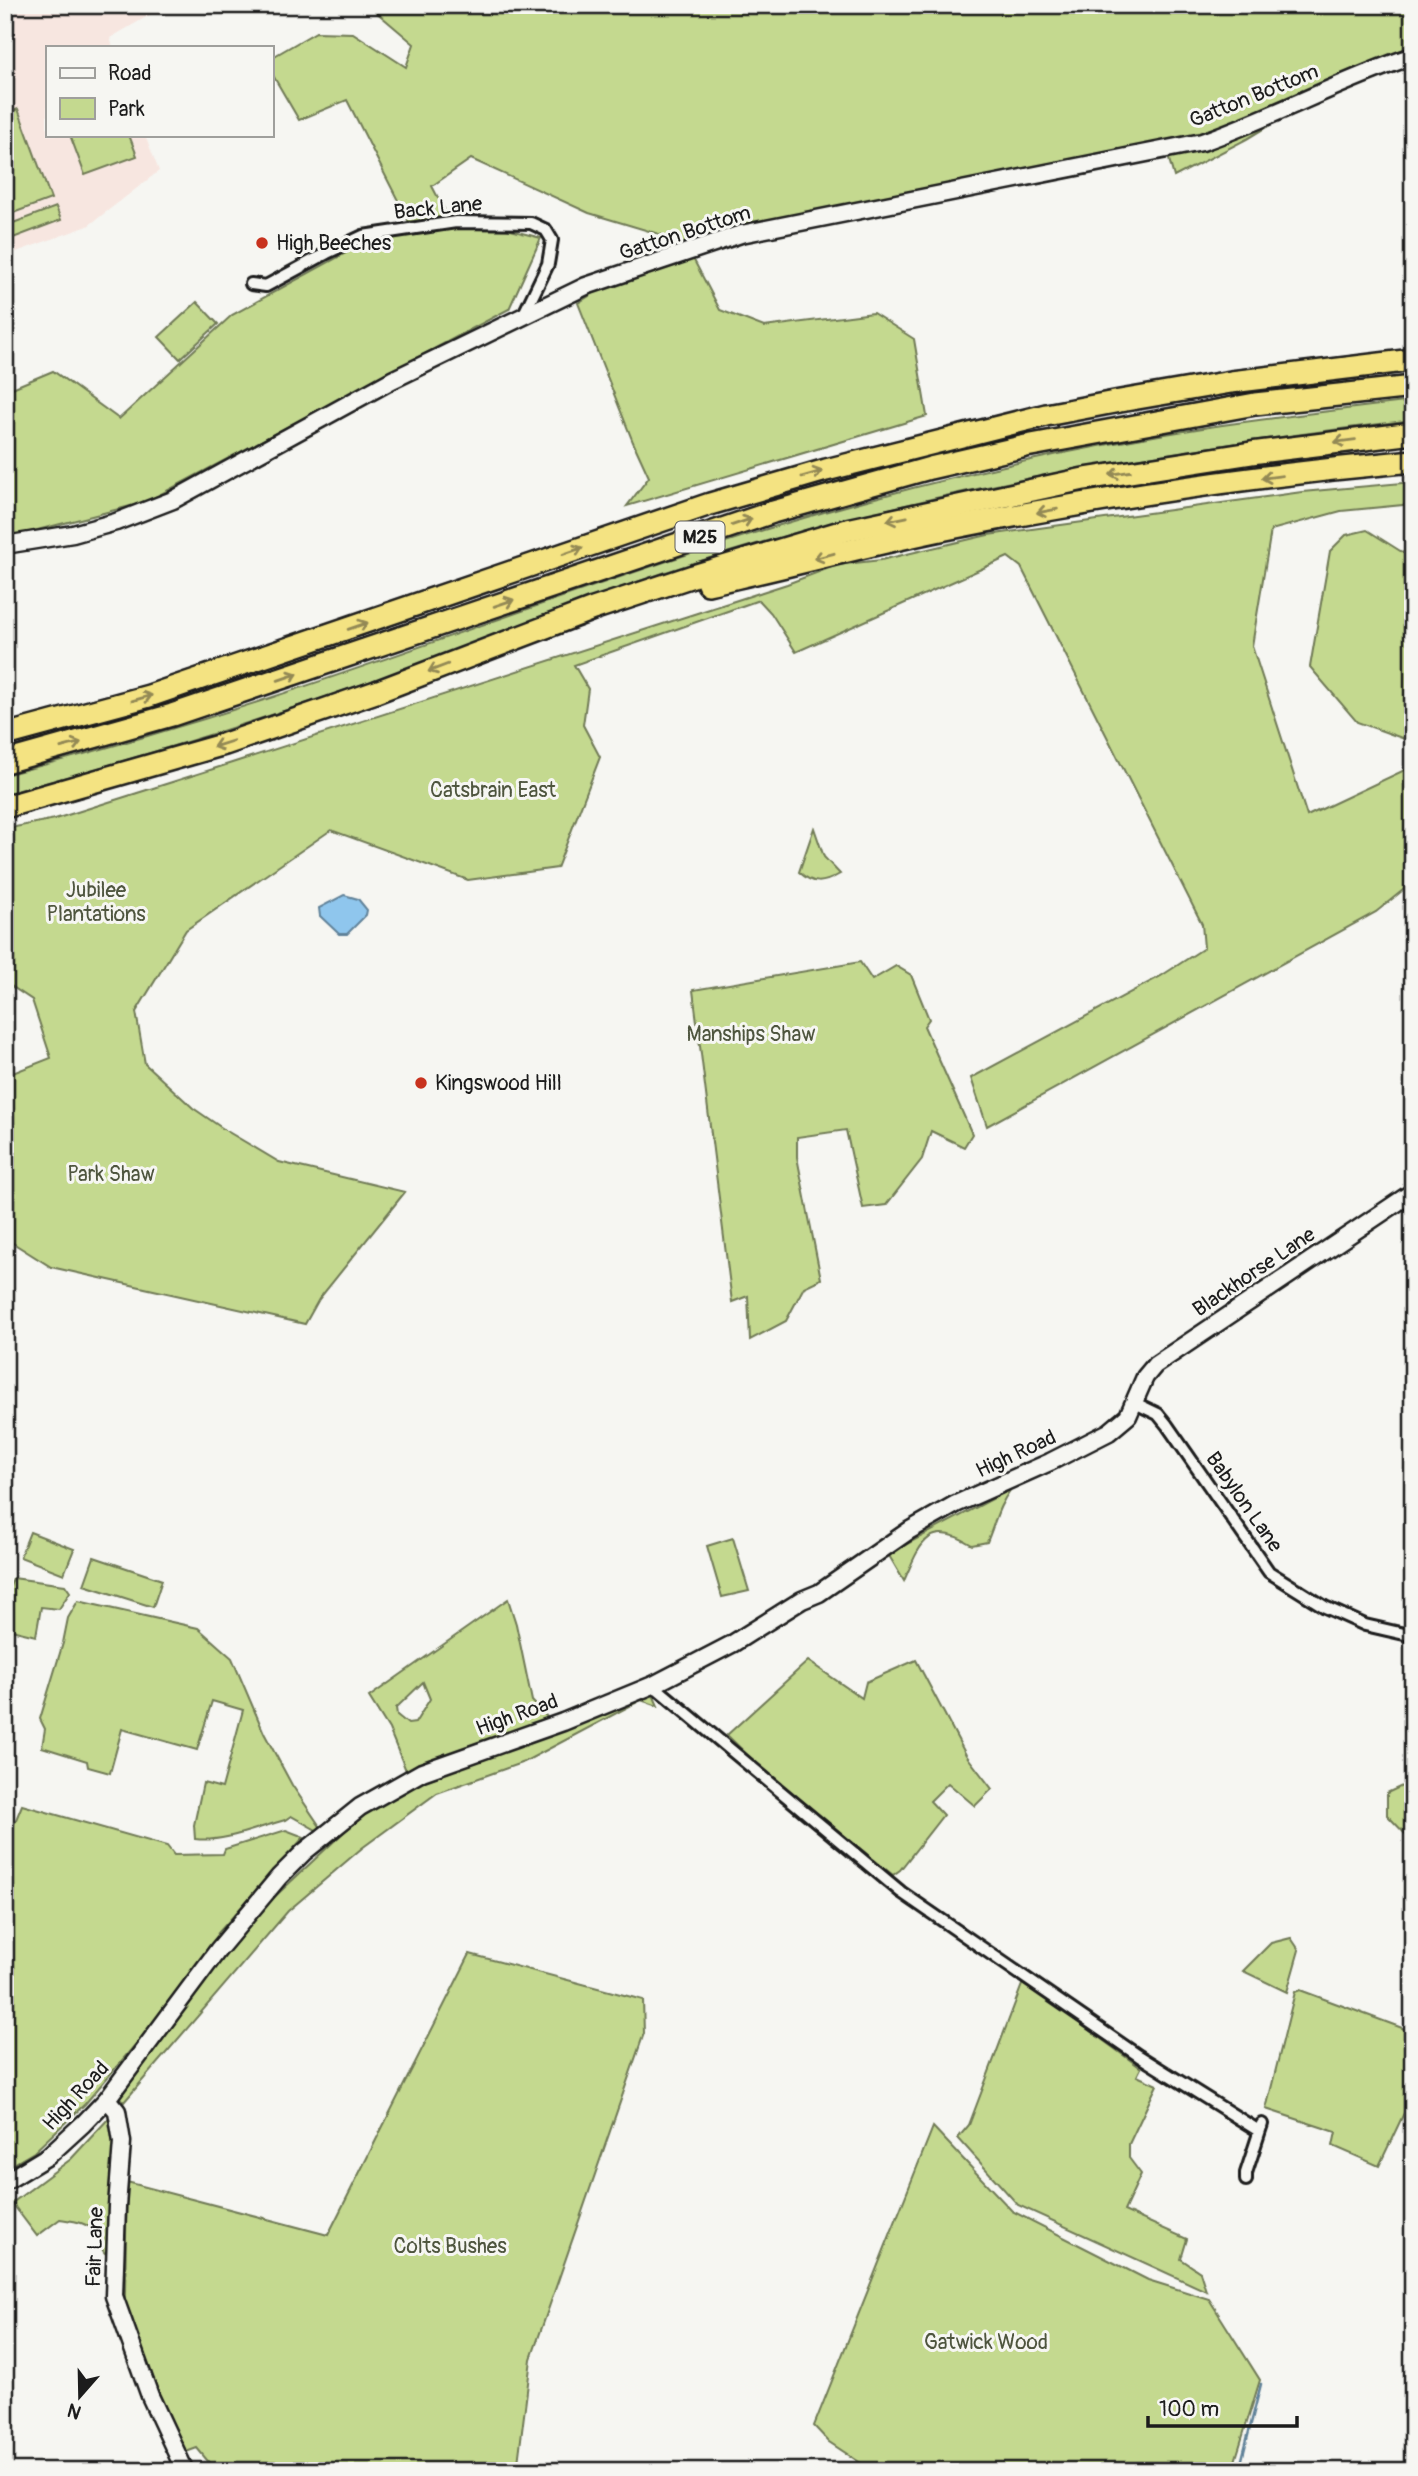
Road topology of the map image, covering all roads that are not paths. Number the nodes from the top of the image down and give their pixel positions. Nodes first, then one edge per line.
1 (1413, 56) edge
2 (251, 284) dead end
3 (523, 316) junction
4 (1413, 360) edge
5 (1413, 387) edge
6 (1413, 433) edge
7 (1413, 461) edge
8 (5, 545) edge
9 (593, 609) junction
10 (5, 735) edge
11 (5, 762) edge
12 (5, 807) edge
13 (1413, 1192) edge
14 (1135, 1403) junction
15 (1413, 1636) edge
16 (653, 1685) junction
17 (107, 2099) junction
18 (1246, 2180) dead end
19 (5, 2182) edge
20 (185, 2471) edge

1 - 3 street, Gatton Bottom
2 - 3 street, Back Lane
3 - 8 street, Gatton Bottom
10 -> 4 highway, M25
11 -> 5 highway, M25
6 -> 9 highway, M25
7 -> 9 highway, M25
9 -> 12 highway, M25
13 - 14 street, Blackhorse Lane
14 - 15 street, Babylon Lane
14 - 16 street, High Road
16 - 17 street, High Road
16 - 18 street
17 - 19 street, High Road
17 - 20 street, Fair Lane

